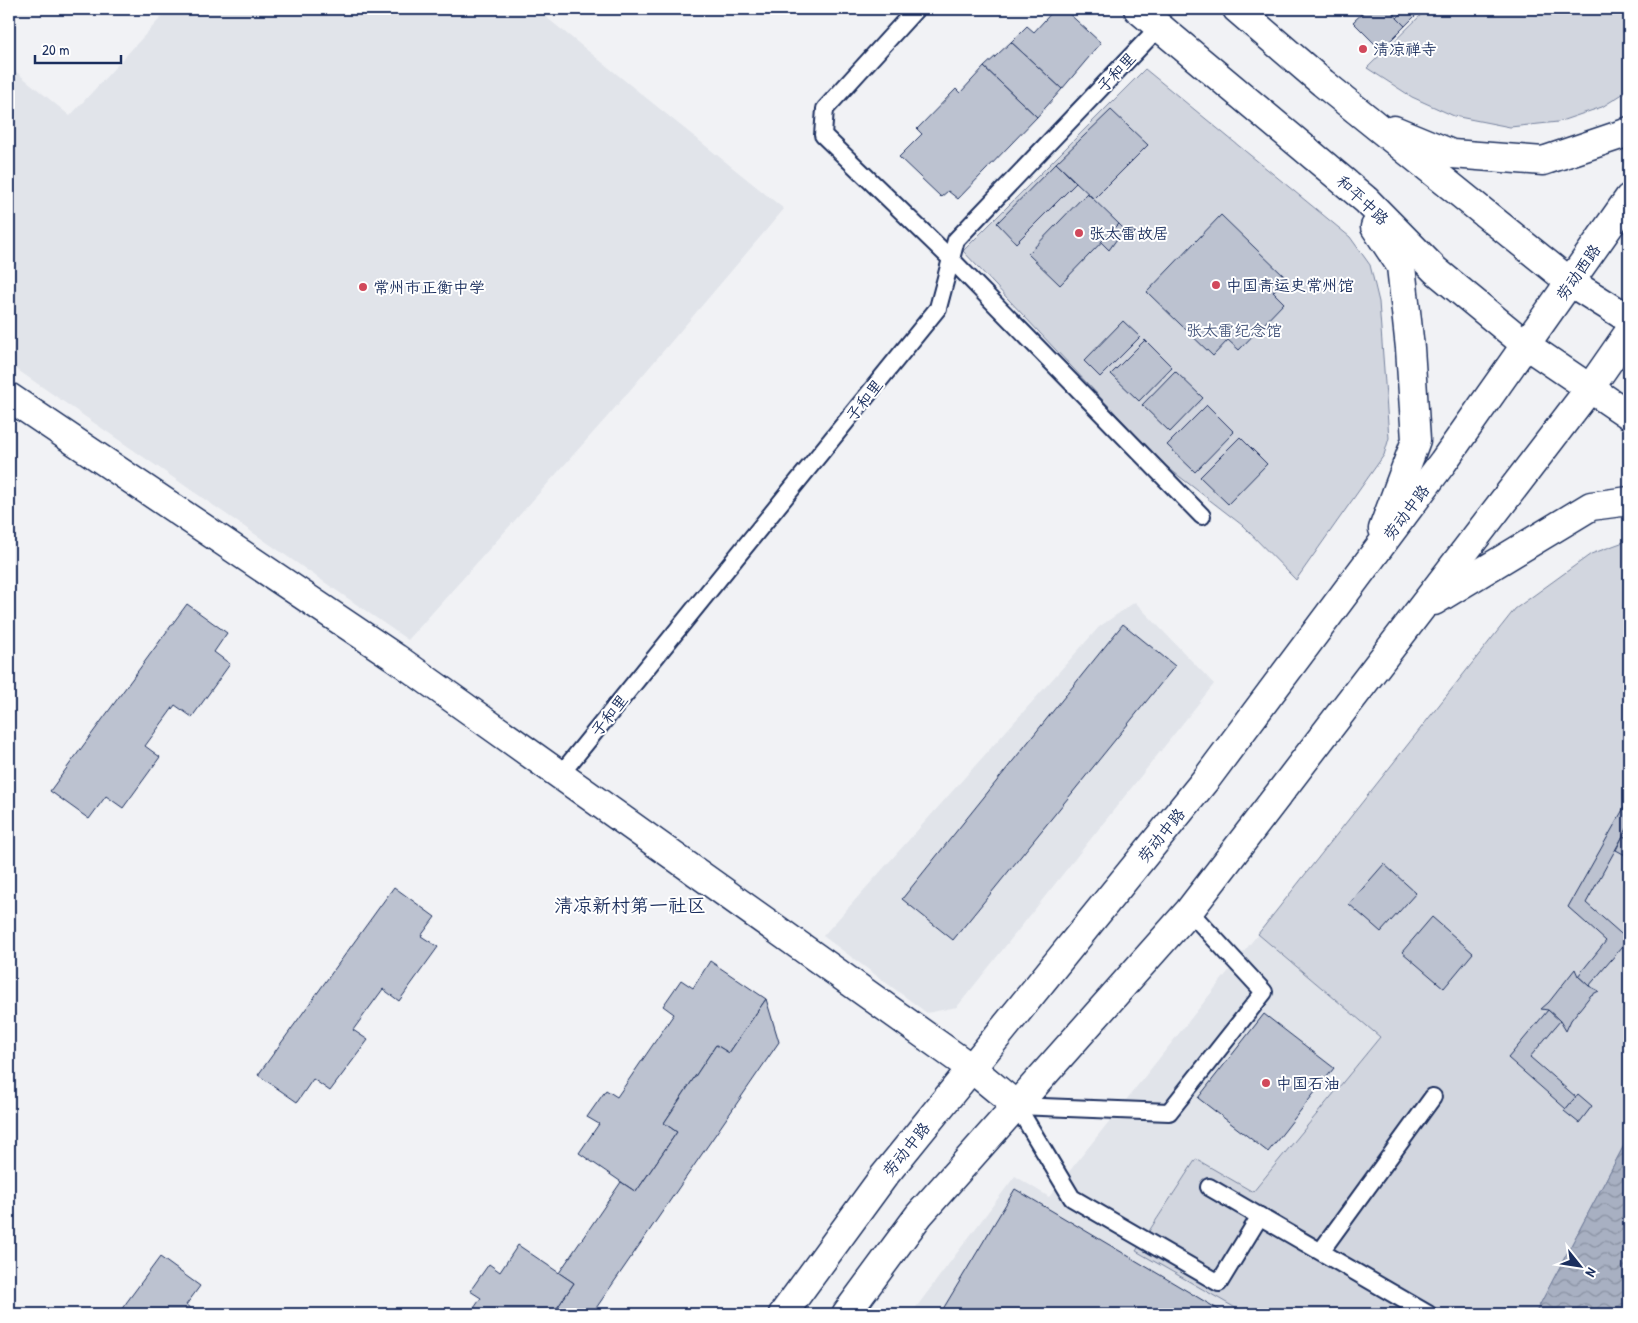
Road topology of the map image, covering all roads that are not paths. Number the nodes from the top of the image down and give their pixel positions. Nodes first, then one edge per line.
1 (916, 9) edge
2 (1138, 9) edge
3 (1237, 9) edge
4 (1159, 27) junction
5 (1367, 119) junction
6 (1629, 130) edge
7 (1346, 184) junction
8 (1629, 198) edge
9 (951, 259) junction
10 (1570, 282) junction
11 (1629, 319) edge
12 (1629, 332) edge
13 (1526, 345) junction
14 (1590, 388) junction
15 (9, 397) edge
16 (1629, 415) edge
17 (1629, 501) edge
18 (1202, 516) dead end
19 (1371, 560) junction
20 (1420, 609) junction
21 (560, 775) junction
22 (1189, 911) junction
23 (971, 1068) junction
24 (1433, 1097) dead end
25 (1017, 1106) junction
26 (1209, 1187) dead end
27 (1260, 1216) junction
28 (1321, 1251) junction
29 (783, 1314) edge
30 (846, 1314) edge
31 (1428, 1314) edge

1 - 9 lane
2 - 4 main road, 和平中路
3 - 5 main road
4 - 7 main road, 和平中路
4 - 9 lane, 子和里
5 - 6 main road
5 - 10 main road
7 - 13 main road, 和平中路
7 - 19 main road
8 - 10 main road, 劳动西路
9 - 18 lane
9 - 21 lane, 子和里
10 - 11 main road
10 - 13 main road, 劳动西路
12 - 14 main road
13 - 14 main road, 和平中路
13 - 19 main road, 劳动中路
14 - 16 main road, 和平中路
14 - 20 main road
15 - 21 main road
17 - 20 main road
19 - 23 main road, 劳动中路
20 - 22 main road
21 - 23 main road
22 - 25 main road
22 - 25 lane
23 - 25 main road
23 - 29 main road, 劳动中路
24 - 28 lane
25 - 27 lane
25 - 30 main road
26 - 27 lane
27 - 28 lane
28 - 31 lane

